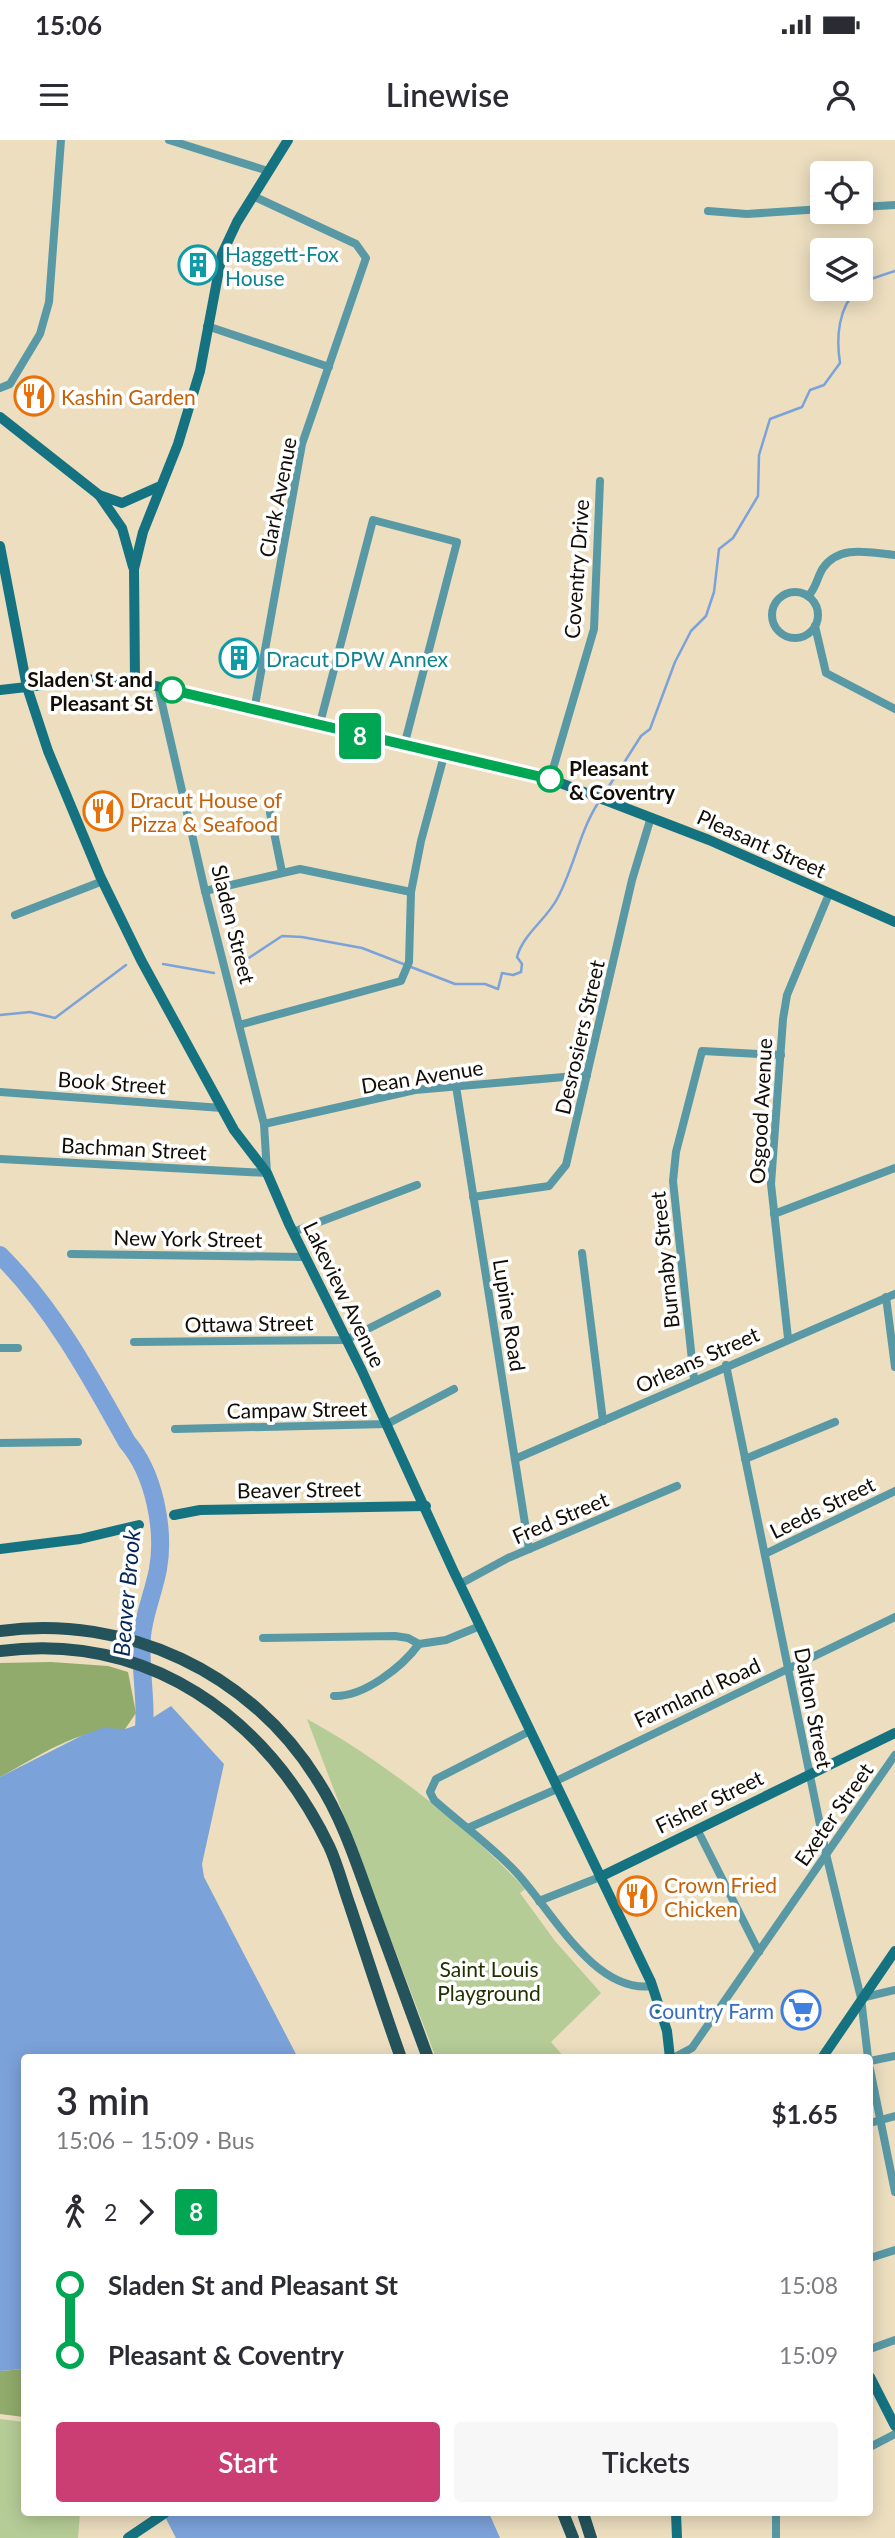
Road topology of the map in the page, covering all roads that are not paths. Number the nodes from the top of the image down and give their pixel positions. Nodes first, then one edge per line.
1 (61, 140) edge
2 (288, 140) edge
3 (175, 141) edge
4 (268, 171) junction
5 (253, 196) junction
6 (895, 205) edge
7 (873, 206) edge
8 (810, 210) edge
9 (708, 211) dead end
10 (207, 326) junction
11 (328, 367) junction
12 (0, 388) edge
13 (0, 416) edge
14 (600, 481) dead end
15 (158, 488) junction
16 (99, 495) junction
17 (0, 546) edge
18 (895, 555) edge
19 (134, 569) junction
20 (808, 596) junction
21 (815, 626) junction
22 (135, 681) junction
23 (158, 686) junction
24 (27, 687) junction
25 (0, 690) edge
26 (895, 709) edge
27 (254, 711) junction
28 (319, 727) junction
29 (404, 746) junction
30 (444, 756) junction
31 (550, 779) junction
32 (270, 813) dead end
33 (651, 817) junction
34 (282, 872) junction
35 (103, 881) junction
36 (205, 891) junction
37 (411, 892) junction
38 (829, 894) junction
39 (15, 915) dead end
40 (895, 922) edge
41 (239, 1025) junction
42 (781, 1055) junction
43 (587, 1075) junction
44 (456, 1086) junction
45 (0, 1092) edge
46 (222, 1108) junction
47 (264, 1124) junction
48 (0, 1159) edge
49 (895, 1168) edge
50 (267, 1172) junction
51 (417, 1185) dead end
52 (473, 1197) junction
53 (774, 1214) junction
54 (293, 1232) junction
55 (582, 1253) dead end
56 (71, 1254) dead end
57 (304, 1256) junction
58 (437, 1294) dead end
59 (890, 1296) edge
60 (788, 1338) junction
61 (346, 1340) junction
62 (134, 1342) dead end
63 (0, 1348) edge
64 (18, 1348) dead end
65 (726, 1365) junction
66 (895, 1367) edge
67 (695, 1379) junction
68 (454, 1389) dead end
69 (603, 1421) junction
70 (835, 1422) dead end
71 (387, 1424) junction
72 (175, 1429) dead end
73 (78, 1442) dead end
74 (0, 1443) edge
75 (514, 1459) junction
76 (746, 1459) junction
77 (677, 1486) dead end
78 (895, 1491) edge
79 (426, 1506) junction
80 (174, 1514) dead end
81 (139, 1525) dead end
82 (0, 1549) edge
83 (529, 1549) junction
84 (765, 1554) junction
85 (460, 1584) junction
86 (895, 1617) edge
87 (480, 1626) junction
88 (0, 1630) edge
89 (263, 1638) dead end
90 (419, 1644) junction
91 (0, 1651) edge
92 (788, 1668) junction
93 (334, 1696) dead end
94 (530, 1731) junction
95 (895, 1733) edge
96 (895, 1755) edge
97 (810, 1773) junction
98 (556, 1786) junction
99 (468, 1828) junction
100 (697, 1829) junction
101 (826, 1854) junction
102 (600, 1877) junction
103 (540, 1901) junction
104 (895, 1951) edge
105 (758, 1952) junction
106 (652, 1986) junction
107 (895, 1990) edge
108 (861, 1998) junction
109 (400, 2054) edge
110 (427, 2054) edge
111 (670, 2054) edge
112 (679, 2054) edge
113 (825, 2054) edge
114 (868, 2054) edge
115 (895, 2056) edge
116 (873, 2059) edge
117 (873, 2084) edge
118 (895, 2116) edge
119 (880, 2120) junction
120 (873, 2122) edge
121 (895, 2192) edge
122 (895, 2250) edge
123 (873, 2257) edge
124 (895, 2340) edge
125 (873, 2347) edge
126 (873, 2383) edge
127 (895, 2426) edge
128 (895, 2434) edge
129 (873, 2445) edge
130 (160, 2516) edge
131 (565, 2516) edge
132 (584, 2516) edge
133 (676, 2516) edge
134 (776, 2516) edge
135 (128, 2538) edge
136 (573, 2538) edge
137 (591, 2538) edge
138 (677, 2538) edge
139 (776, 2538) edge

1 - 12 street
2 - 4 main road
3 - 4 street
4 - 5 main road
5 - 10 main road
5 - 11 street, Clark Avenue
6 - 7 street
8 - 9 street
10 - 11 street
10 - 15 main road
11 - 27 street, Clark Avenue
13 - 16 main road
14 - 31 street, Coventry Drive
15 - 16 main road
15 - 19 main road
16 - 19 main road
17 - 24 main road, Lakeview Avenue
18 - 20 street
19 - 22 main road
20 - 21 street
20 - 21 street
21 - 26 street
22 - 23 main road, Pleasant Street
22 - 24 main road, Pleasant Street
23 - 27 main road, Pleasant Street
23 - 36 street, Sladen Street
24 - 25 main road, Pleasant Street
24 - 35 main road, Lakeview Avenue
27 - 28 main road, Pleasant Street
28 - 29 main road, Pleasant Street
28 - 29 street
29 - 30 main road, Pleasant Street
30 - 31 main road, Pleasant Street
30 - 37 street
31 - 33 main road, Pleasant Street
32 - 34 street
33 - 38 main road, Pleasant Street
33 - 43 street, Desrosiers Street
34 - 36 street
34 - 37 street
35 - 39 street
35 - 46 main road, Lakeview Avenue
36 - 41 street, Sladen Street
37 - 41 street
38 - 40 main road, Pleasant Street
38 - 42 street, Osgood Avenue
41 - 47 street, Sladen Street
42 - 53 street, Osgood Avenue
42 - 67 street, Burnaby Street
43 - 44 street, Dean Avenue
43 - 52 street, Desrosiers Street
44 - 47 street, Dean Avenue
44 - 52 street, Lupine Road
45 - 46 street, Book Street
46 - 50 main road, Lakeview Avenue
47 - 50 street, Sladen Street
48 - 50 street, Bachman Street
49 - 53 street
50 - 54 main road, Lakeview Avenue
51 - 54 street
52 - 75 street, Lupine Road
53 - 60 street, Osgood Avenue
54 - 57 main road, Lakeview Avenue
55 - 69 street
56 - 57 street, New York Street
57 - 61 main road, Lakeview Avenue
58 - 61 street, Ottawa Street
59 - 60 street, Orleans Street
59 - 66 street
60 - 65 street, Orleans Street
61 - 62 street, Ottawa Street
61 - 71 main road, Lakeview Avenue
63 - 64 street
65 - 67 street, Orleans Street
65 - 76 street, Dalton Street
67 - 69 street, Orleans Street
68 - 71 street, Campaw Street
69 - 75 street, Orleans Street
70 - 76 street
71 - 72 street, Campaw Street
71 - 79 main road, Lakeview Avenue
73 - 74 street
75 - 83 street, Lupine Road
76 - 84 street, Dalton Street
77 - 83 street, Fred Street
78 - 84 street, Leeds Street
79 - 80 main road, Beaver Street
79 - 85 main road, Lakeview Avenue
81 - 82 main road
83 - 85 street, Fred Street
84 - 92 street, Dalton Street
85 - 87 main road, Lakeview Avenue
86 - 92 street, Farmland Road
87 - 90 street
87 - 94 main road, Lakeview Avenue
88 - 110 main road
89 - 90 street
90 - 93 street
91 - 109 main road
92 - 97 street, Dalton Street
92 - 98 street, Farmland Road
94 - 98 main road, Lakeview Avenue
94 - 99 street
95 - 97 main road, Fisher Street
96 - 101 street, Exeter Street
97 - 100 main road, Fisher Street
97 - 101 street, Dalton Street
98 - 99 street, Farmland Road
98 - 102 main road, Lakeview Avenue
99 - 103 street
100 - 102 main road, Fisher Street
100 - 105 street
101 - 105 street, Exeter Street
101 - 108 street, Dalton Street
102 - 103 street, Fisher Street
102 - 106 main road, Lakeview Avenue
103 - 106 street
104 - 108 main road
105 - 112 street, Exeter Street
106 - 111 main road, Lakeview Avenue
107 - 108 street
108 - 113 main road
108 - 114 street, Dalton Street
115 - 116 street
117 - 119 street
118 - 119 street
119 - 120 street
119 - 121 street
122 - 123 street
124 - 125 street
126 - 127 main road
128 - 129 street
130 - 135 main road
131 - 136 main road
132 - 137 main road
133 - 138 main road
134 - 139 street

